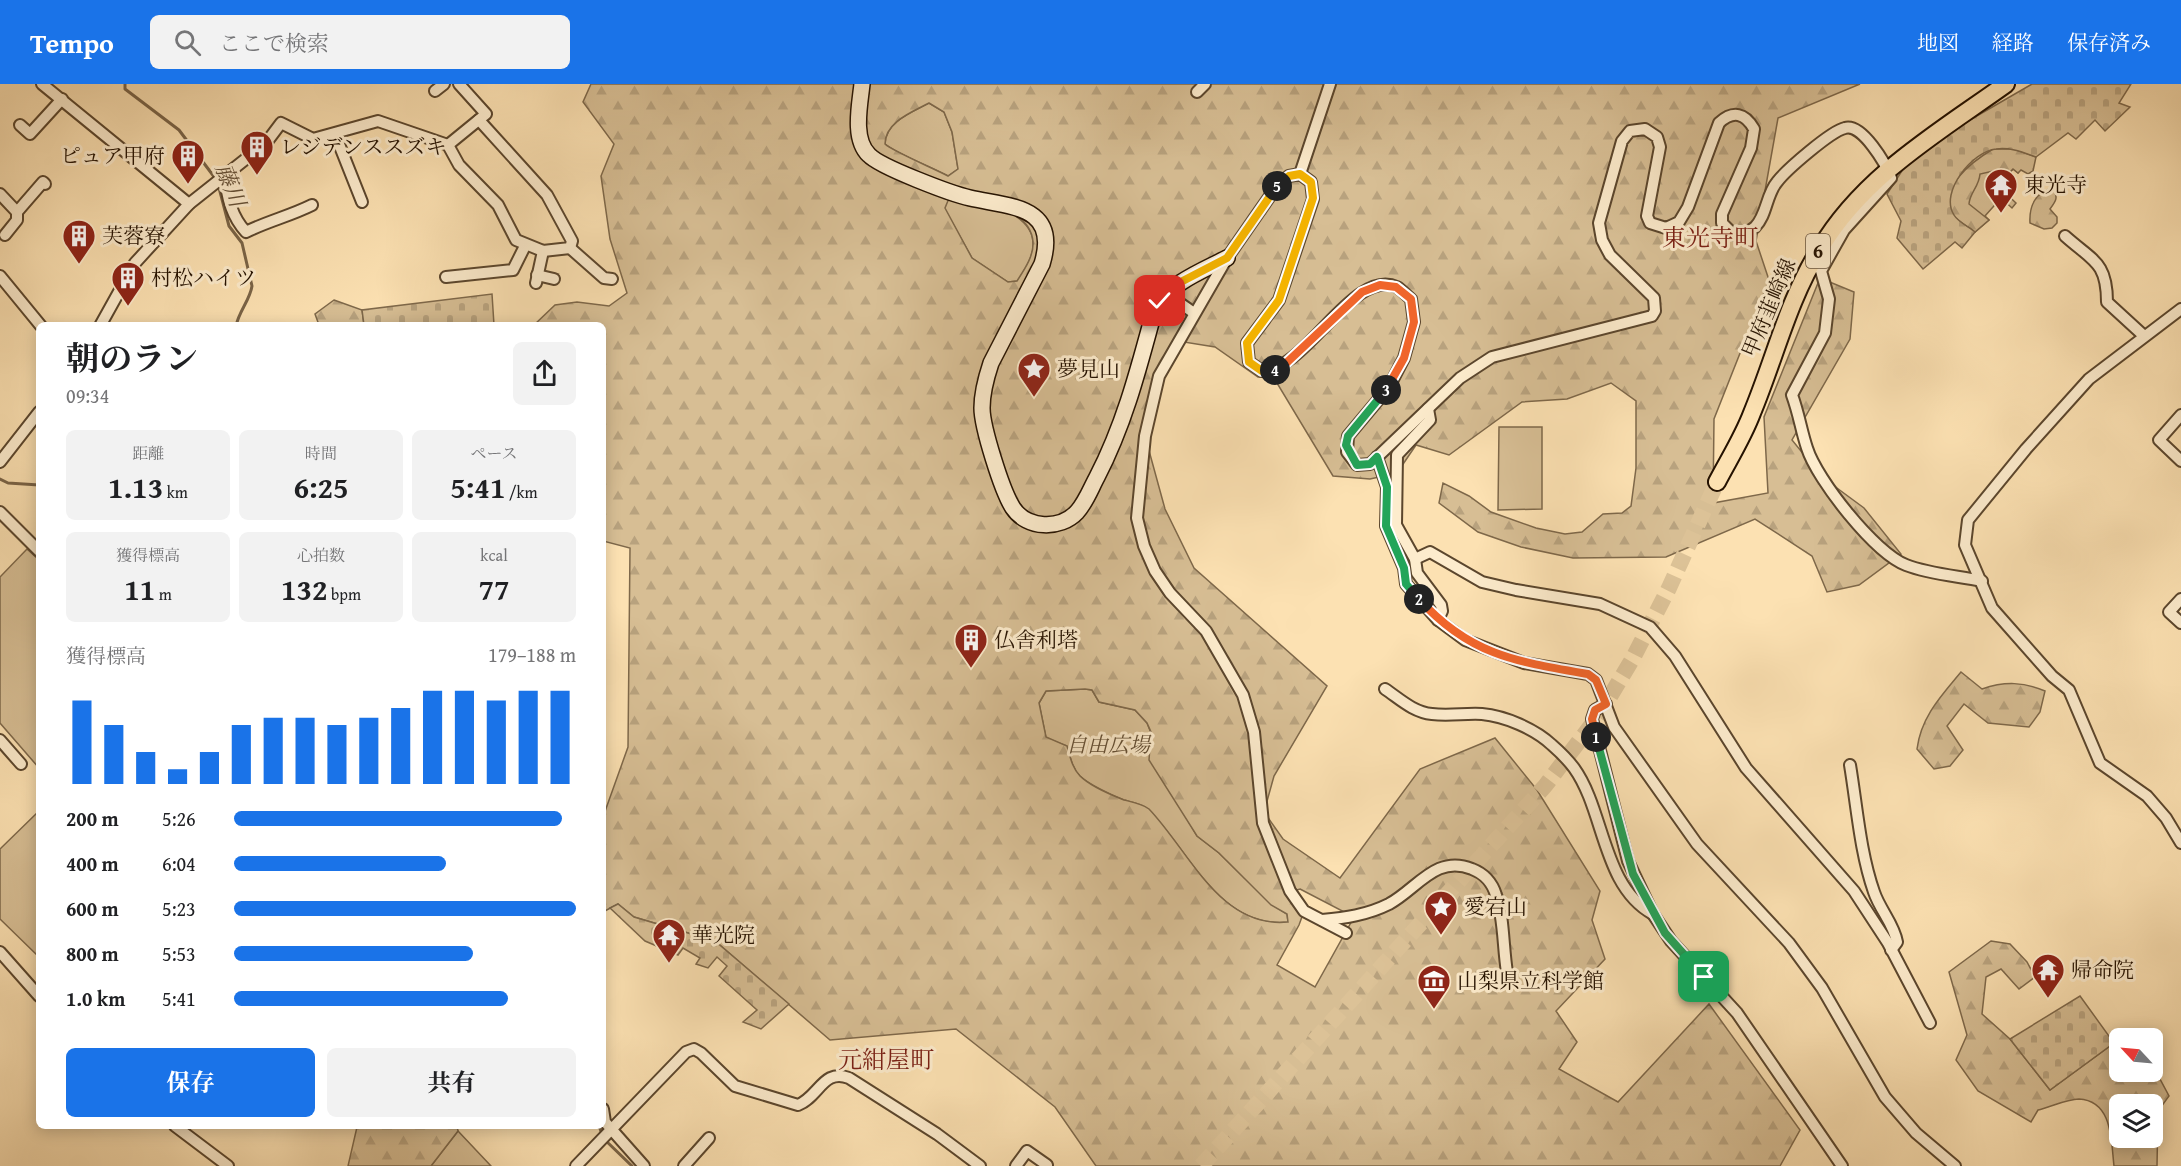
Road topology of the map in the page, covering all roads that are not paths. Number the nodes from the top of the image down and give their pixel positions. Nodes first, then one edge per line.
1 (459, 84) edge
2 (862, 84) edge
3 (1330, 84) edge
4 (2006, 84) edge
5 (48, 86) edge
6 (62, 99) junction
7 (479, 120) junction
8 (20, 125) dead end
9 (335, 134) junction
10 (448, 145) junction
11 (1888, 169) junction
12 (1300, 174) junction
13 (223, 175) junction
14 (45, 184) dead end
15 (0, 194) edge
16 (362, 202) dead end
17 (189, 204) junction
18 (312, 205) dead end
19 (17, 212) junction
20 (5, 235) dead end
21 (2066, 236) dead end
22 (525, 246) junction
23 (570, 248) junction
24 (543, 251) junction
25 (1227, 258) junction
26 (0, 276) edge
27 (446, 277) dead end
28 (554, 279) dead end
29 (612, 279) dead end
30 (1160, 301) junction
31 (2181, 309) edge
32 (1194, 313) junction
33 (38, 322) edge
34 (102, 322) edge
35 (2143, 335) junction
36 (1428, 409) junction
37 (2181, 415) edge
38 (36, 416) edge
39 (1377, 457) junction
40 (2181, 461) edge
41 (0, 462) edge
42 (1717, 482) tunnel mouth
43 (0, 512) edge
44 (36, 548) edge
45 (1415, 559) junction
46 (1982, 581) junction
47 (2181, 599) edge
48 (1437, 620) junction
49 (2181, 623) edge
50 (1385, 688) dead end
51 (1606, 704) junction
52 (0, 740) edge
53 (21, 764) dead end
54 (1850, 765) dead end
55 (2181, 843) edge
56 (1653, 914) junction
57 (1322, 920) junction
58 (1346, 933) dead end
59 (1891, 950) junction
60 (0, 952) edge
61 (1507, 972) dead end
62 (36, 993) edge
63 (1930, 1023) dead end
64 (606, 1124) edge
65 (179, 1129) edge
66 (609, 1130) junction
67 (708, 1138) dead end
68 (1047, 1165) edge
69 (228, 1166) edge
70 (576, 1166) edge
71 (644, 1166) edge
72 (684, 1166) edge
73 (980, 1166) edge
74 (1016, 1166) edge
75 (1842, 1166) edge
76 (1955, 1166) edge

1 - 7 street
2 - 30 main road
3 - 12 street
4 - 11 main road, 甲府韮崎線 / 6
5 - 6 street
6 - 8 street
6 - 17 street
7 - 10 street
7 - 23 street
9 - 10 street
9 - 13 street
9 - 16 street
10 - 22 street
11 - 36 street
11 - 42 main road, 甲府韮崎線 / 6
11 - 46 street
12 - 25 street
12 - 39 street
13 - 17 street
13 - 18 street
14 - 19 street
15 - 19 street
17 - 34 street
19 - 20 street
21 - 35 street
22 - 24 street
22 - 27 street
23 - 24 street
23 - 29 street
24 - 28 street
25 - 30 main road
25 - 32 street
26 - 33 street
30 - 32 street
31 - 35 street
32 - 57 street
35 - 46 street
36 - 39 street
36 - 45 street
37 - 40 street
38 - 41 street
39 - 48 street
43 - 44 street
45 - 48 street
45 - 59 street
46 - 55 street
47 - 49 street
48 - 51 street
50 - 56 street
51 - 56 street
51 - 76 street
52 - 53 street
54 - 59 street
56 - 75 street
57 - 58 street
57 - 61 street
59 - 63 street
60 - 62 street
64 - 66 street
65 - 69 street
66 - 70 street
66 - 71 street
66 - 73 street
67 - 72 street
68 - 74 street

